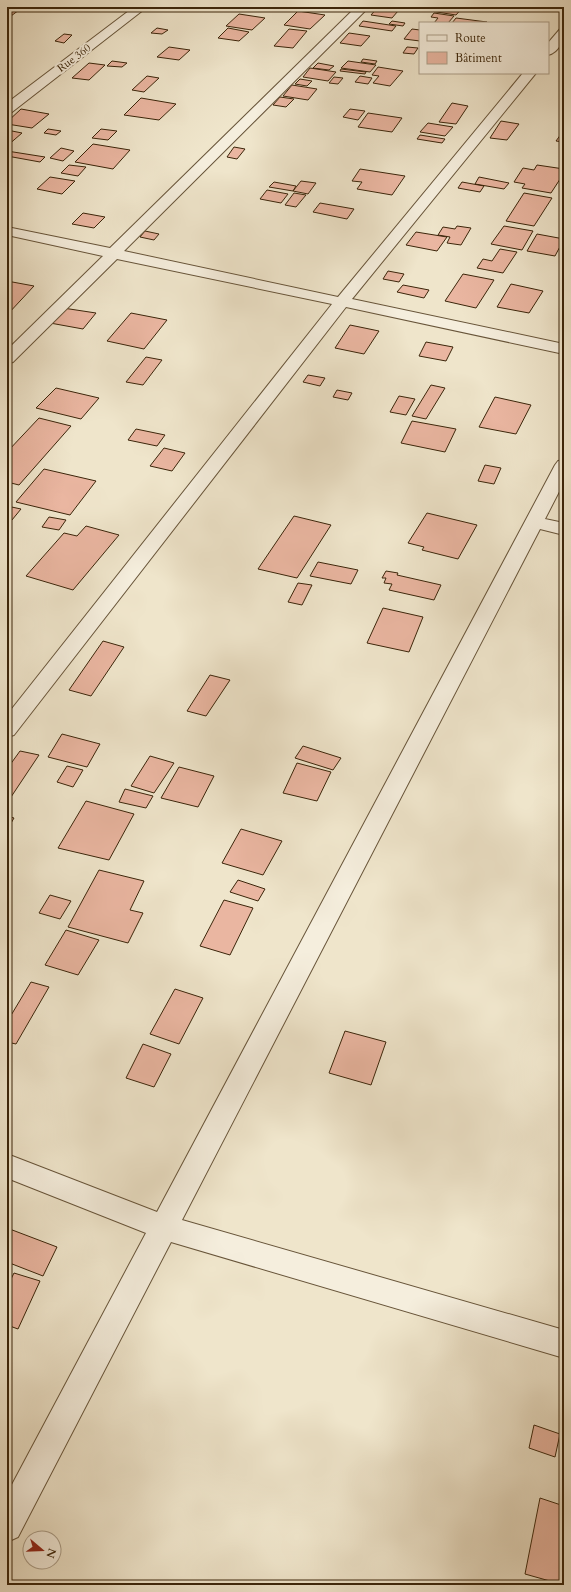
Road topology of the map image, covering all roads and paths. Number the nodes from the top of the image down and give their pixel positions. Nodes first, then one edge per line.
1 (141, 7) edge
2 (364, 7) edge
3 (564, 32) edge
4 (549, 50) edge
5 (529, 74) edge
6 (7, 109) edge
7 (7, 231) edge
8 (115, 254) junction
9 (342, 302) junction
10 (564, 349) edge
11 (7, 359) edge
12 (564, 465) edge
13 (534, 522) junction
14 (564, 529) edge
15 (7, 730) edge
16 (7, 1166) edge
17 (164, 1227) junction
18 (564, 1344) edge
19 (7, 1526) edge

1 - 6 street, Rue 360
2 - 8 street
3 - 4 street
5 - 9 street
7 - 8 street
8 - 9 street
8 - 11 street
9 - 10 street
9 - 15 street
12 - 13 street
13 - 14 street
13 - 17 street
16 - 17 street
17 - 18 street
17 - 19 street

